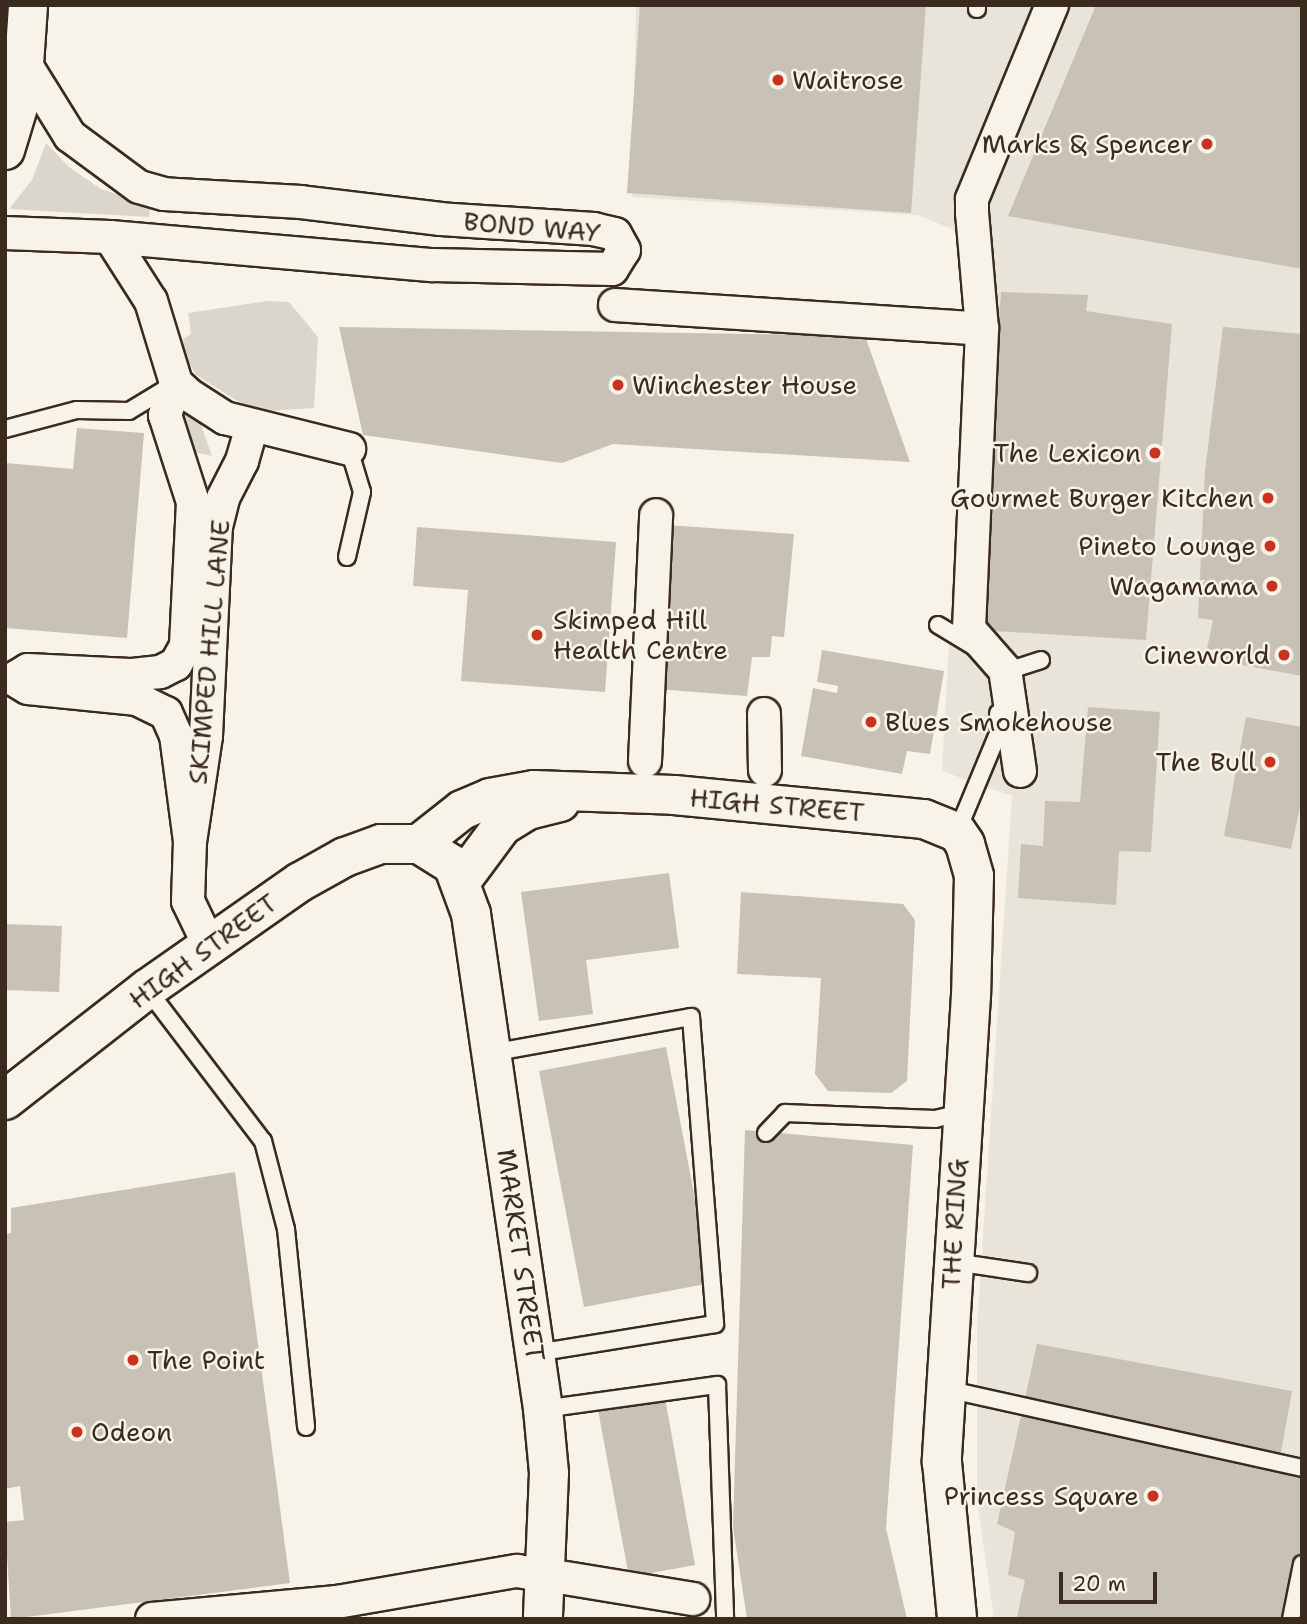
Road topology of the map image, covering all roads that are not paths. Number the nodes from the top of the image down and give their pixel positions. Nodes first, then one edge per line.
1 (28, 5) edge
2 (1052, 5) edge
3 (26, 65) junction
4 (5, 150) edge
5 (441, 219) junction
6 (5, 233) edge
7 (110, 236) junction
8 (401, 263) junction
9 (615, 305) dead end
10 (982, 329) junction
11 (176, 383) junction
12 (252, 427) junction
13 (5, 429) edge
14 (349, 449) joint
15 (656, 515) dead end
16 (347, 557) dead end
17 (938, 625) dead end
18 (1041, 660) dead end
19 (1000, 673) junction
20 (764, 714) dead end
21 (645, 761) dead end
22 (765, 770) dead end
23 (1020, 771) dead end
24 (595, 792) junction
25 (957, 832) junction
26 (190, 842) junction
27 (419, 844) junction
28 (463, 886) junction
29 (210, 947) junction
30 (147, 989) junction
31 (491, 1053) junction
32 (5, 1100) edge
33 (960, 1113) junction
34 (766, 1133) dead end
35 (952, 1261) junction
36 (1028, 1273) dead end
37 (535, 1353) junction
38 (946, 1389) junction
39 (543, 1409) junction
40 (306, 1427) dead end
41 (1302, 1468) edge
42 (1302, 1564) edge
43 (529, 1573) dead end
44 (565, 1578) dead end
45 (707, 1597) junction
46 (152, 1619) edge
47 (543, 1619) edge
48 (725, 1619) edge
49 (957, 1619) edge
50 (1291, 1619) edge

1 - 3 street
2 - 10 street
3 - 4 street
3 - 5 street, BOND WAY
5 - 8 street
5 - 8 street, BOND WAY
6 - 7 street, BOND WAY
7 - 8 street, BOND WAY
7 - 11 street
9 - 10 street
10 - 19 street
11 - 12 street
11 - 13 lane
11 - 26 street, SKIMPED HILL LANE
12 - 14 street
12 - 26 street, SKIMPED HILL LANE
14 - 16 lane
15 - 21 street
17 - 19 lane
18 - 19 lane
19 - 23 street
19 - 25 lane
20 - 22 street
24 - 25 street, HIGH STREET
24 - 27 street, HIGH STREET
24 - 28 street, HIGH STREET
25 - 33 street, THE RING
26 - 29 street, SKIMPED HILL LANE
27 - 28 street
27 - 29 street, HIGH STREET
28 - 31 street, MARKET STREET
29 - 30 street, HIGH STREET
30 - 32 street, HIGH STREET
30 - 40 lane
31 - 37 street, MARKET STREET
31 - 37 lane
33 - 34 lane
33 - 35 street, THE RING
35 - 36 lane
35 - 38 street, THE RING
37 - 39 street, MARKET STREET
38 - 41 lane
38 - 49 street, THE RING
39 - 45 lane
39 - 47 street, MARKET STREET
42 - 50 lane
43 - 46 street
44 - 45 street
45 - 48 lane

